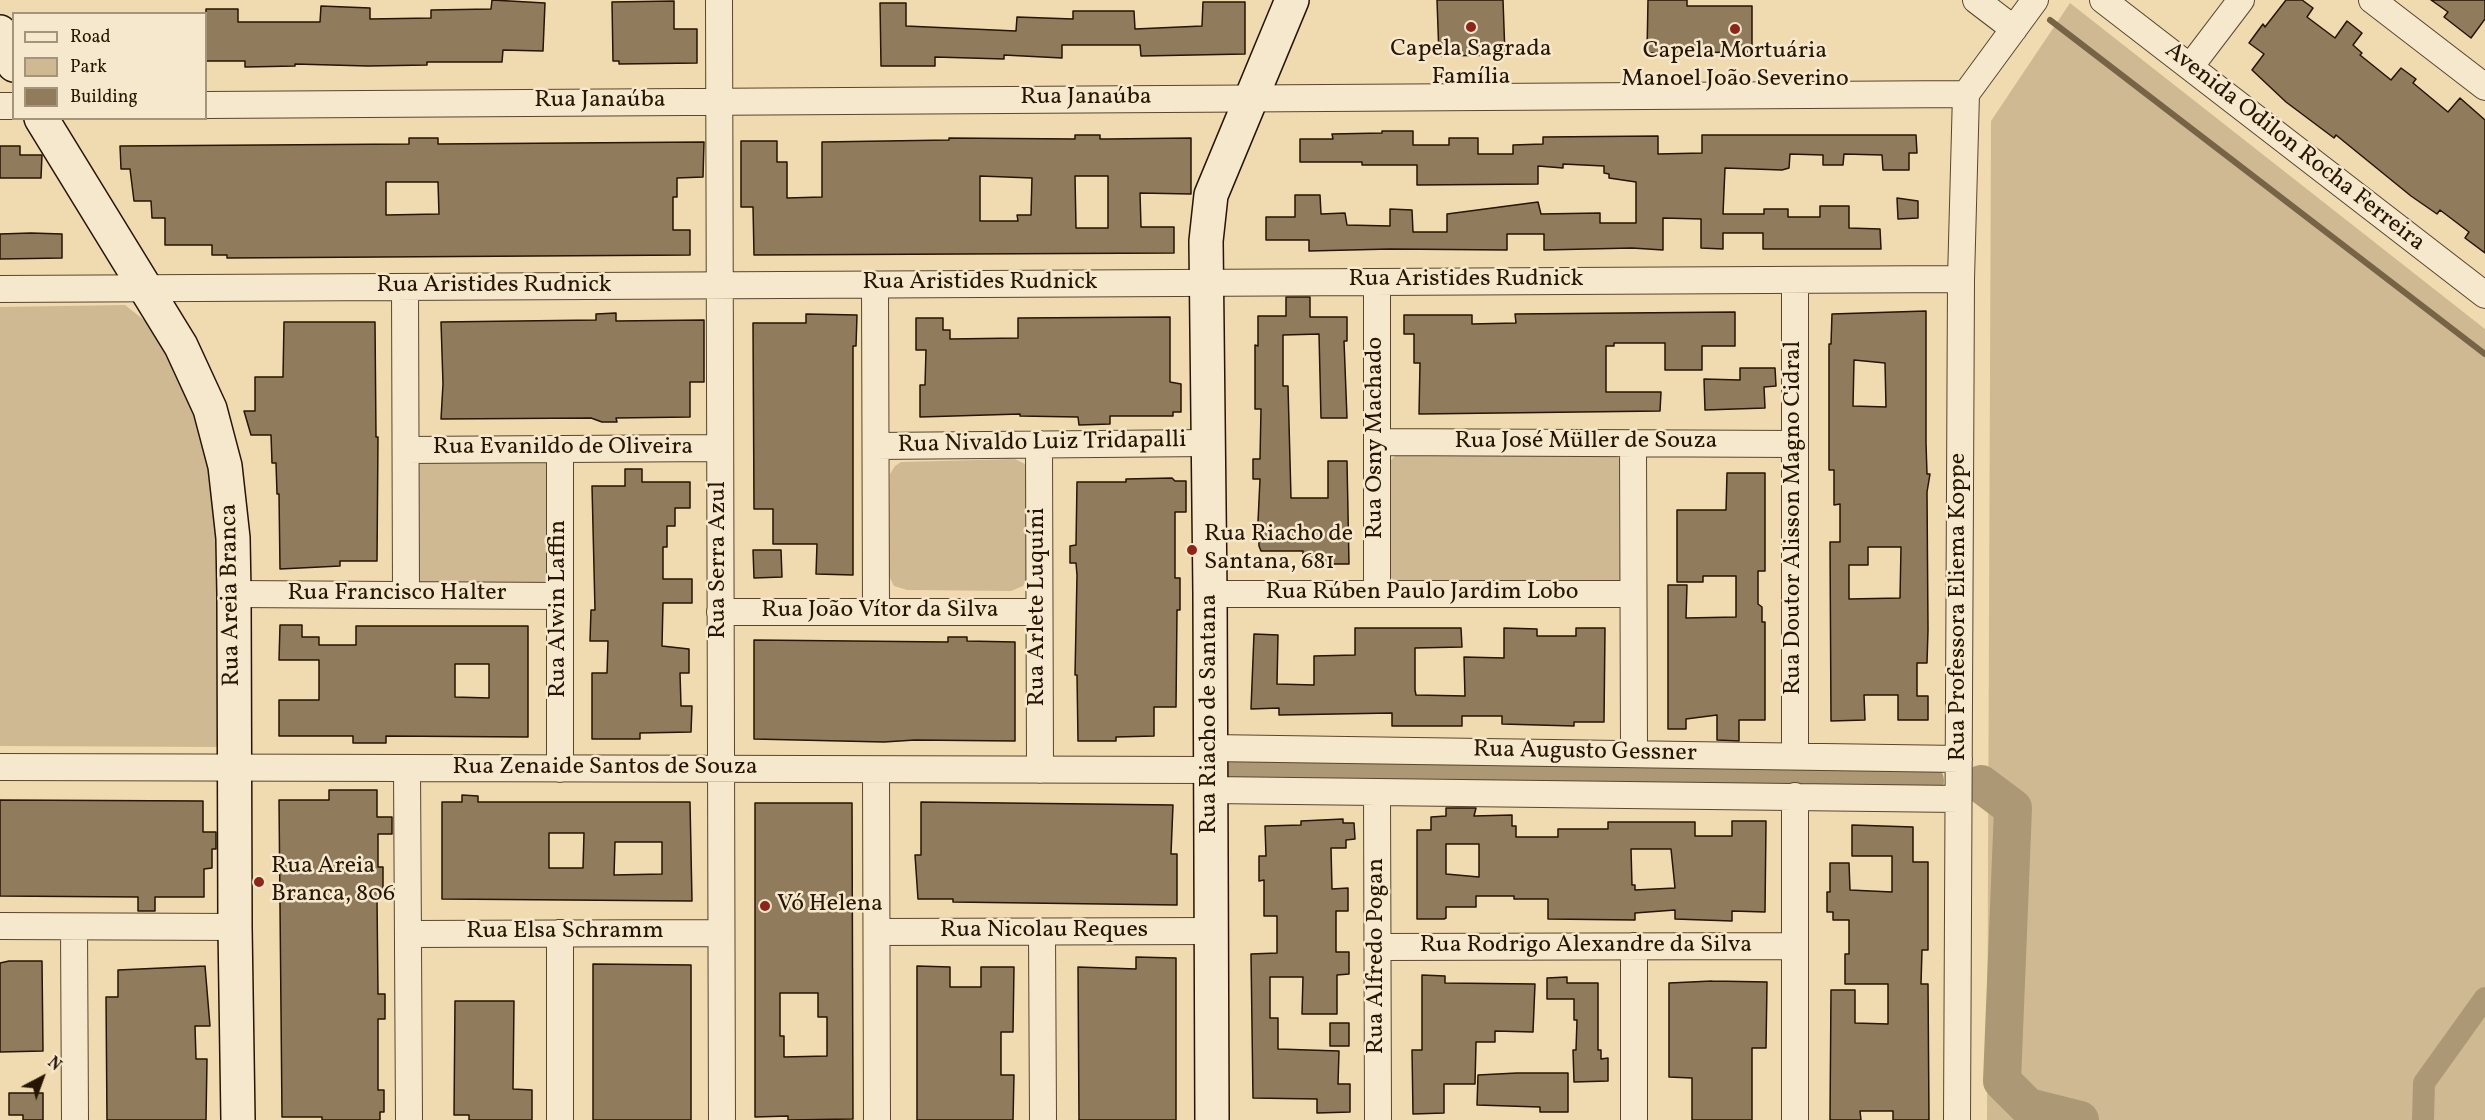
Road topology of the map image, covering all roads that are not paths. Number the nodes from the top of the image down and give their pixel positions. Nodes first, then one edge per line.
1 (720, 0) edge
2 (1292, 0) edge
3 (1976, 0) edge
4 (2035, 0) edge
5 (2103, 0) edge
6 (2241, 0) edge
7 (2372, 0) edge
8 (2014, 29) junction
9 (0, 32) edge
10 (12, 60) edge
11 (2190, 67) junction
12 (2485, 87) edge
13 (1966, 94) junction
14 (1251, 98) junction
15 (720, 102) junction
16 (207, 105) edge
17 (42, 120) edge
18 (1795, 279) junction
19 (1961, 279) junction
20 (1377, 282) junction
21 (1207, 283) junction
22 (720, 285) junction
23 (875, 285) junction
24 (405, 287) junction
25 (0, 289) edge
26 (145, 289) junction
27 (2485, 295) edge
28 (1209, 442) junction
29 (1377, 442) junction
30 (1038, 444) junction
31 (1633, 444) junction
32 (1795, 444) junction
33 (876, 446) junction
34 (720, 448) junction
35 (560, 449) junction
36 (406, 450) junction
37 (234, 594) junction
38 (1210, 594) junction
39 (1377, 594) junction
40 (1634, 594) junction
41 (406, 595) junction
42 (560, 596) junction
43 (720, 612) junction
44 (876, 612) junction
45 (1040, 612) junction
46 (1634, 753) junction
47 (1795, 756) junction
48 (1959, 759) junction
49 (0, 767) edge
50 (234, 768) junction
51 (407, 768) junction
52 (560, 769) junction
53 (721, 769) junction
54 (876, 770) junction
55 (1041, 770) junction
56 (1211, 770) junction
57 (1377, 792) junction
58 (1795, 796) junction
59 (1958, 799) junction
60 (0, 926) edge
61 (74, 927) junction
62 (235, 927) junction
63 (1211, 931) junction
64 (877, 932) junction
65 (1042, 932) junction
66 (560, 933) junction
67 (721, 933) junction
68 (408, 934) junction
69 (1634, 946) junction
70 (1795, 946) junction
71 (1378, 947) junction
72 (75, 1120) edge
73 (238, 1120) edge
74 (409, 1120) edge
75 (560, 1120) edge
76 (722, 1120) edge
77 (877, 1120) edge
78 (1043, 1120) edge
79 (1212, 1120) edge
80 (1378, 1120) edge
81 (1634, 1120) edge
82 (1795, 1120) edge
83 (1957, 1120) edge

1 - 15 street, Rua Serra Azul
2 - 14 street, Rua Riacho de Santana
3 - 8 street
4 - 8 street
5 - 11 street, Avenida Odilon Rocha Ferreira
6 - 11 street
7 - 12 street
8 - 13 street
9 - 10 street
11 - 27 street, Avenida Odilon Rocha Ferreira
13 - 14 street, Rua Janaúba
13 - 19 street, Rua Professora Eliema Koppe
14 - 15 street, Rua Janaúba
14 - 21 street, Rua Riacho de Santana
15 - 16 street, Rua Janaúba
15 - 22 street, Rua Serra Azul
17 - 26 street, Rua Areia Branca
18 - 19 street, Rua Aristides Rudnick
18 - 20 street, Rua Aristides Rudnick
18 - 32 street, Rua Doutor Alisson Magno Cidral
19 - 48 street, Rua Professora Eliema Koppe
20 - 21 street, Rua Aristides Rudnick
20 - 29 street, Rua Osny Machado
21 - 23 street, Rua Aristides Rudnick
21 - 28 street, Rua Riacho de Santana
22 - 23 street, Rua Aristides Rudnick
22 - 24 street, Rua Aristides Rudnick
22 - 34 street, Rua Serra Azul
23 - 33 street
24 - 26 street, Rua Aristides Rudnick
24 - 36 street
25 - 26 street, Rua Aristides Rudnick
26 - 37 street, Rua Areia Branca
28 - 30 street, Rua Nivaldo Luiz Tridapalli
28 - 38 street, Rua Riacho de Santana
29 - 31 street, Rua José Müller de Souza
29 - 39 street, Rua Osny Machado
30 - 33 street, Rua Nivaldo Luiz Tridapalli
30 - 45 street, Rua Arlete Luquíni
31 - 32 street, Rua José Müller de Souza
31 - 40 street
32 - 47 street, Rua Doutor Alisson Magno Cidral
33 - 44 street
34 - 35 street, Rua Evanildo de Oliveira
34 - 43 street, Rua Serra Azul
35 - 36 street, Rua Evanildo de Oliveira
35 - 42 street, Rua Alwin Laffin
36 - 41 street
37 - 41 street, Rua Francisco Halter
37 - 50 street, Rua Areia Branca
38 - 39 street, Rua Rúben Paulo Jardim Lobo
38 - 56 street, Rua Riacho de Santana
39 - 40 street, Rua Rúben Paulo Jardim Lobo
40 - 46 street
41 - 42 street, Rua Francisco Halter
42 - 52 street, Rua Alwin Laffin
43 - 44 street, Rua João Vítor da Silva
43 - 53 street, Rua Serra Azul
44 - 45 street, Rua João Vítor da Silva
45 - 55 street, Rua Arlete Luquíni
46 - 47 street, Rua Augusto Gessner
46 - 56 street, Rua Augusto Gessner
47 - 48 street, Rua Augusto Gessner
48 - 59 street, Rua Professora Eliema Koppe
49 - 50 street, Rua Zenaide Santos de Souza
50 - 51 street, Rua Zenaide Santos de Souza
50 - 62 street, Rua Areia Branca
51 - 52 street, Rua Zenaide Santos de Souza
51 - 68 street
52 - 53 street, Rua Zenaide Santos de Souza
53 - 54 street, Rua Zenaide Santos de Souza
53 - 67 street, Rua Serra Azul
54 - 55 street, Rua Zenaide Santos de Souza
54 - 64 street
55 - 56 street, Rua Zenaide Santos de Souza
56 - 57 street, Rua Augusto Gessner
56 - 63 street, Rua Riacho de Santana
57 - 58 street, Rua Augusto Gessner
57 - 71 street, Rua Alfredo Pogan
58 - 59 street, Rua Augusto Gessner
58 - 70 street
59 - 83 street, Rua Professora Eliema Koppe
60 - 61 street
61 - 62 street
61 - 72 street
62 - 73 street, Rua Areia Branca
63 - 65 street, Rua Nicolau Reques
63 - 79 street, Rua Riacho de Santana
64 - 65 street, Rua Nicolau Reques
64 - 77 street
65 - 78 street
66 - 67 street, Rua Elsa Schramm
66 - 68 street, Rua Elsa Schramm
66 - 75 street
67 - 76 street, Rua Serra Azul
68 - 74 street
69 - 70 street, Rua Rodrigo Alexandre da Silva
69 - 71 street, Rua Rodrigo Alexandre da Silva
69 - 81 street
70 - 82 street
71 - 80 street, Rua Alfredo Pogan

